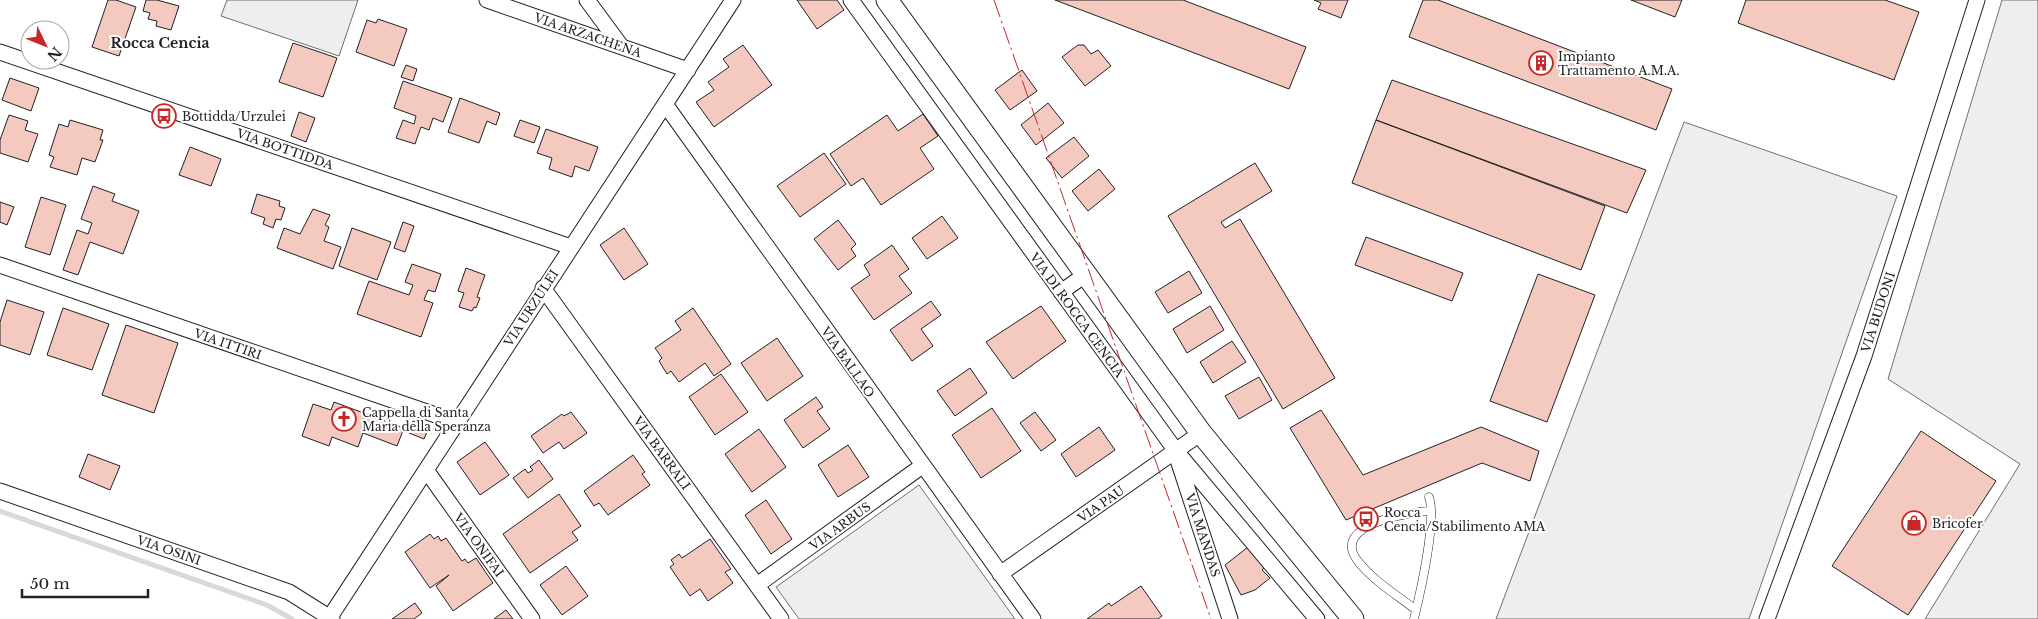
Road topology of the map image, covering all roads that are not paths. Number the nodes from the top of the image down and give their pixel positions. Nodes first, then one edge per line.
1 (487, 0) edge
2 (587, 0) edge
3 (733, 0) edge
4 (852, 0) edge
5 (888, 0) edge
6 (1977, 0) edge
7 (622, 46) junction
8 (0, 52) edge
9 (688, 70) junction
10 (665, 104) junction
11 (571, 247) junction
12 (0, 265) edge
13 (1085, 275) junction
14 (543, 288) junction
15 (1061, 292) junction
16 (456, 422) junction
17 (1201, 433) junction
18 (1176, 451) junction
19 (922, 466) junction
20 (426, 470) junction
21 (0, 491) edge
22 (1429, 498) dead end
23 (1431, 510) junction
24 (1000, 574) junction
25 (757, 585) junction
26 (1416, 610) junction
27 (332, 618) edge
28 (532, 619) edge
29 (781, 619) edge
30 (1033, 619) edge
31 (1230, 619) edge
32 (1317, 619) edge
33 (1353, 619) edge
34 (1414, 619) edge
35 (1767, 619) edge

1 - 7 street, VIA ARZACHENA
2 - 7 street
3 - 9 street, VIA URZULEI
4 - 15 street, VIA DI ROCCA CENCIA
5 - 13 main road
6 - 35 street, VIA BUDONI
7 - 9 street, VIA ARZACHENA
8 - 11 street, VIA BOTTIDDA
9 - 10 street, VIA URZULEI
10 - 11 street, VIA URZULEI
10 - 19 street, VIA BALLAO
11 - 14 street, VIA URZULEI
12 - 16 street, VIA ITTIRI
13 - 15 street
13 - 17 main road
14 - 16 street, VIA URZULEI
14 - 25 street, VIA BARRALI
15 - 18 street, VIA DI ROCCA CENCIA
16 - 20 street, VIA URZULEI
17 - 18 street, VIA PAU
17 - 33 main road
18 - 24 street, VIA PAU
18 - 31 street, VIA MANDAS
18 - 32 street, VIA DI ROCCA CENCIA
19 - 24 street, VIA BALLAO
19 - 25 street, VIA ARBUS
20 - 27 street, VIA URZULEI
20 - 28 street, VIA ONIFAI
21 - 27 street, VIA OSINI
22 - 23 lane
23 - 26 lane
23 - 26 lane
24 - 30 street, VIA BALLAO
25 - 29 street, VIA BARRALI
26 - 34 lane

